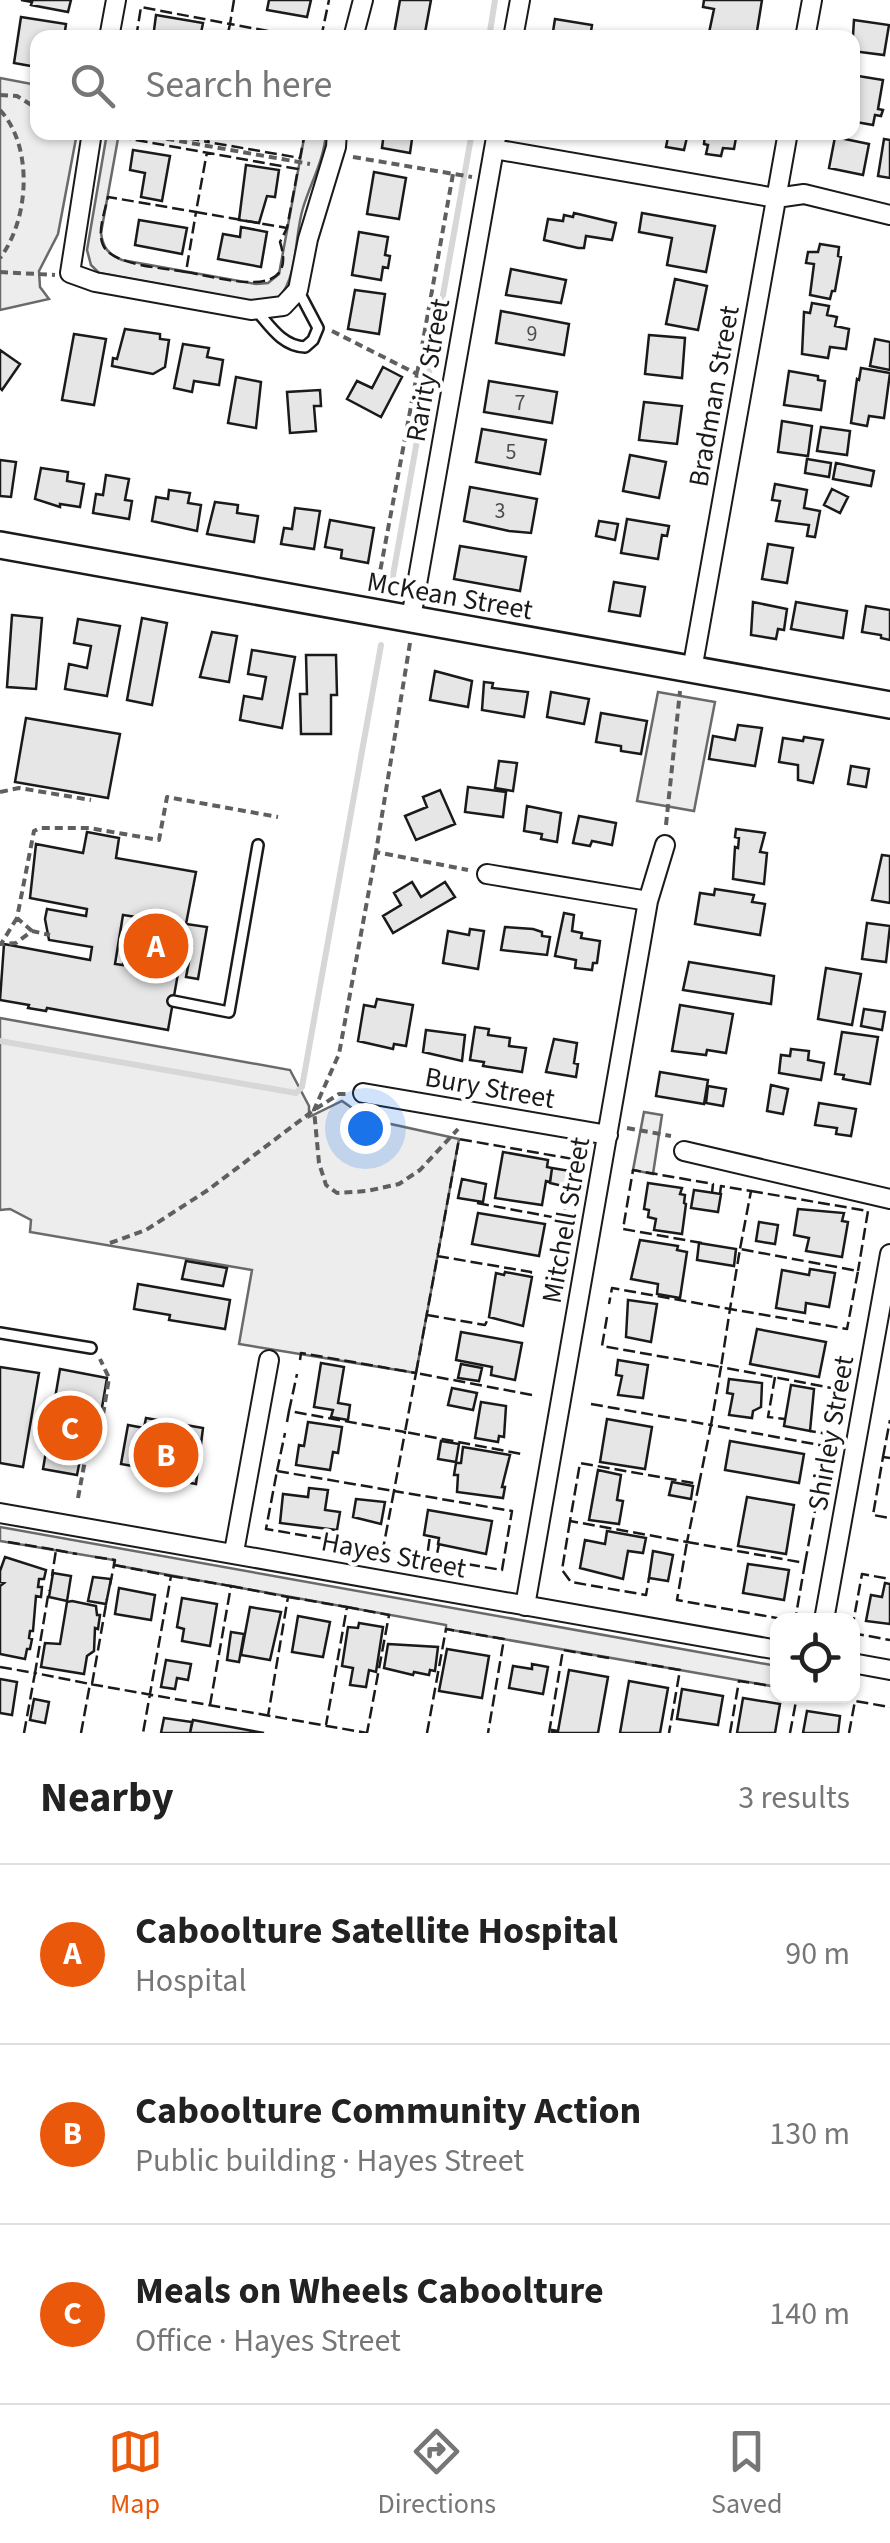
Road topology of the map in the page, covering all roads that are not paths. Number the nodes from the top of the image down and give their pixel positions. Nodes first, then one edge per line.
1 (116, 0) edge
2 (363, 0) edge
3 (520, 0) edge
4 (812, 0) edge
5 (111, 30) edge
6 (355, 30) edge
7 (515, 30) edge
8 (806, 30) edge
9 (91, 140) edge
10 (337, 140) edge
11 (787, 140) edge
12 (495, 141) edge
13 (776, 198) junction
14 (890, 216) edge
15 (298, 290) junction
16 (256, 310) junction
17 (0, 545) edge
18 (410, 631) junction
19 (686, 680) junction
20 (890, 705) edge
21 (258, 845) dead end
22 (665, 845) road end
23 (487, 874) road end
24 (648, 901) junction
25 (173, 1002) dead end
26 (362, 1093) road end
27 (608, 1135) junction
28 (684, 1151) road end
29 (890, 1199) edge
30 (890, 1254) edge
31 (0, 1333) edge
32 (91, 1348) road end
33 (269, 1360) dead end
34 (0, 1513) edge
35 (234, 1552) junction
36 (525, 1606) junction
37 (825, 1613) edge
38 (770, 1649) edge
39 (860, 1664) edge
40 (890, 1670) edge

1 - 5 street
2 - 6 street
3 - 7 street
4 - 8 street
9 - 16 street
10 - 15 street
11 - 13 street, Bradman Street
12 - 13 street
12 - 18 street, Rarity Street
13 - 14 street
13 - 19 street, Bradman Street
15 - 16 street
15 - 16 lane
17 - 18 main road, McKean Street
18 - 19 main road, McKean Street
19 - 20 main road, McKean Street
21 - 25 lane
22 - 24 street, Mitchell Street
23 - 24 street
24 - 27 street, Mitchell Street
26 - 27 street, Bury Street
27 - 36 street, Mitchell Street
28 - 29 street
30 - 37 street, Shirley Street
31 - 32 lane
33 - 35 street
34 - 35 street, Hayes Street
35 - 36 street, Hayes Street
36 - 38 street, Hayes Street
39 - 40 street

